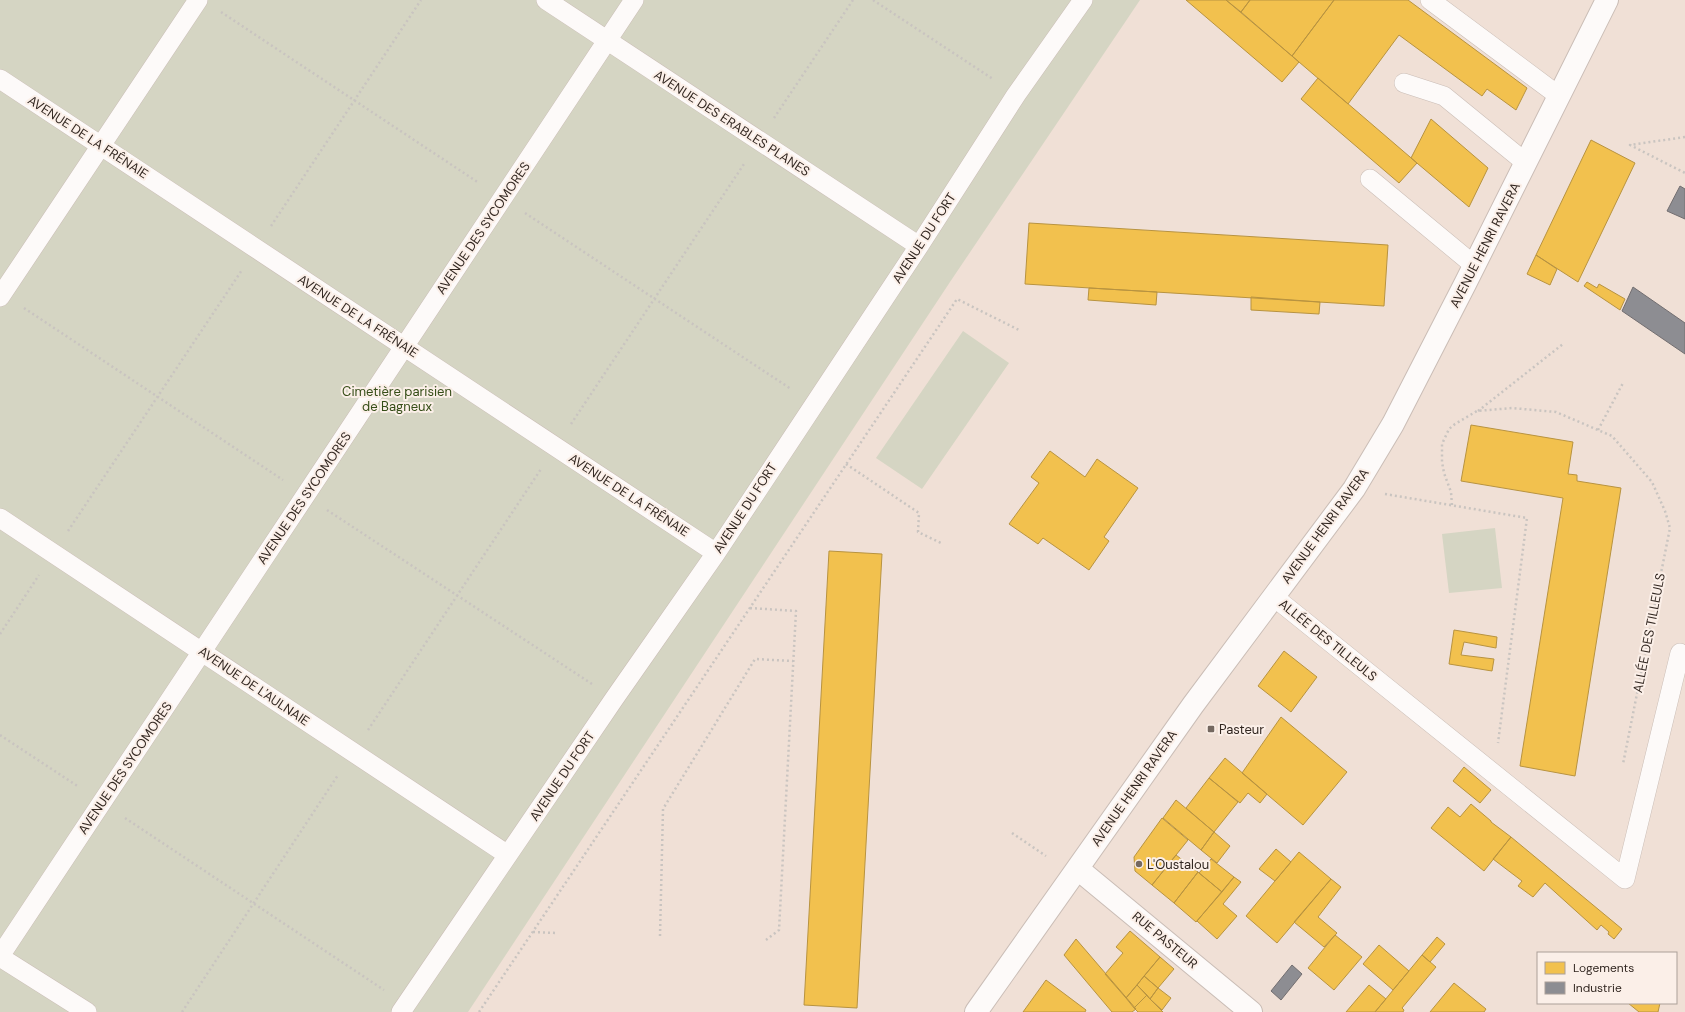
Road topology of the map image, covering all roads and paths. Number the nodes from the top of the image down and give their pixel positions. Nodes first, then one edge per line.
1 (198, 0) edge
2 (421, 0) edge
3 (546, 0) edge
4 (634, 0) edge
5 (853, 0) edge
6 (873, 0) edge
7 (1083, 0) edge
8 (1430, 0) edge
9 (1607, 0) edge
10 (607, 41) junction
11 (0, 79) edge
12 (1404, 83) dead end
13 (1016, 94) junction
14 (1559, 96) junction
15 (1685, 137) edge
16 (759, 140) junction
17 (101, 146) junction
18 (1526, 163) junction
19 (1685, 173) edge
20 (1370, 179) dead end
21 (919, 246) junction
22 (256, 249) junction
23 (1475, 266) junction
24 (0, 297) edge
25 (1021, 331) dead end
26 (1563, 344) dead end
27 (405, 346) junction
28 (1623, 383) dead end
29 (1477, 412) junction
30 (1598, 430) junction
31 (556, 446) junction
32 (846, 464) junction
33 (1354, 489) junction
34 (1452, 505) junction
35 (0, 518) edge
36 (943, 544) dead end
37 (54, 553) junction
38 (716, 553) junction
39 (1274, 597) junction
40 (750, 608) junction
41 (0, 634) edge
42 (202, 652) junction
43 (1680, 653) dead end
44 (793, 661) junction
45 (0, 735) edge
46 (353, 752) junction
47 (1622, 769) dead end
48 (1494, 774) junction
49 (102, 802) junction
50 (1012, 833) dead end
51 (508, 855) junction
52 (1046, 856) dead end
53 (1078, 869) junction
54 (253, 903) junction
55 (533, 932) junction
56 (556, 933) dead end
57 (660, 936) dead end
58 (766, 940) dead end
59 (0, 956) edge
60 (403, 1008) edge
61 (87, 1012) edge
62 (182, 1012) edge
63 (479, 1012) edge
64 (976, 1012) edge
65 (1251, 1012) edge

1 - 17 lane
2 - 22 path
3 - 10 lane, AVENUE DES ERABLES PLANES
4 - 10 lane, AVENUE DES SYCOMORES
5 - 16 path
6 - 13 path
7 - 13 lane, AVENUE DU FORT
8 - 14 lane
9 - 14 street, AVENUE HENRI RAVERA
10 - 16 lane, AVENUE DES ERABLES PLANES
10 - 27 lane, AVENUE DES SYCOMORES
11 - 17 lane, AVENUE DE LA FRÊNAIE
12 - 18 lane
13 - 21 lane, AVENUE DU FORT
14 - 18 street, AVENUE HENRI RAVERA
15 - 19 path
16 - 21 lane, AVENUE DES ERABLES PLANES
16 - 31 path
17 - 22 lane, AVENUE DE LA FRÊNAIE
17 - 24 lane
18 - 23 street, AVENUE HENRI RAVERA
20 - 23 lane
21 - 38 lane, AVENUE DU FORT
22 - 27 lane, AVENUE DE LA FRÊNAIE
22 - 37 path
23 - 33 street, AVENUE HENRI RAVERA
25 - 32 path
26 - 29 path, ALLÉE DES TILLEULS
27 - 31 lane, AVENUE DE LA FRÊNAIE
27 - 42 lane, AVENUE DES SYCOMORES
28 - 30 path
29 - 30 path, ALLÉE DES TILLEULS
29 - 34 path, ALLÉE DES TILLEULS
30 - 47 path, ALLÉE DES TILLEULS
31 - 38 lane, AVENUE DE LA FRÊNAIE
31 - 46 path
32 - 36 path
32 - 40 path
33 - 34 path
33 - 39 street, AVENUE HENRI RAVERA
34 - 48 path
35 - 37 lane, AVENUE DE L'AULNAIE
37 - 41 path
37 - 42 lane, AVENUE DE L'AULNAIE
38 - 51 lane, AVENUE DU FORT
39 - 48 lane, ALLÉE DES TILLEULS
39 - 53 street, AVENUE HENRI RAVERA
40 - 44 path
40 - 55 path
42 - 46 lane, AVENUE DE L'AULNAIE
42 - 49 lane, AVENUE DES SYCOMORES
43 - 48 lane, ALLÉE DES TILLEULS
44 - 57 path
44 - 58 path
45 - 49 path
46 - 51 lane, AVENUE DE L'AULNAIE
46 - 54 path
49 - 54 path
49 - 59 lane, AVENUE DES SYCOMORES
50 - 52 path
51 - 60 lane, AVENUE DU FORT
53 - 64 street, AVENUE HENRI RAVERA
53 - 65 street, RUE PASTEUR
54 - 60 path
54 - 62 path
55 - 56 path
55 - 63 path
59 - 61 lane

